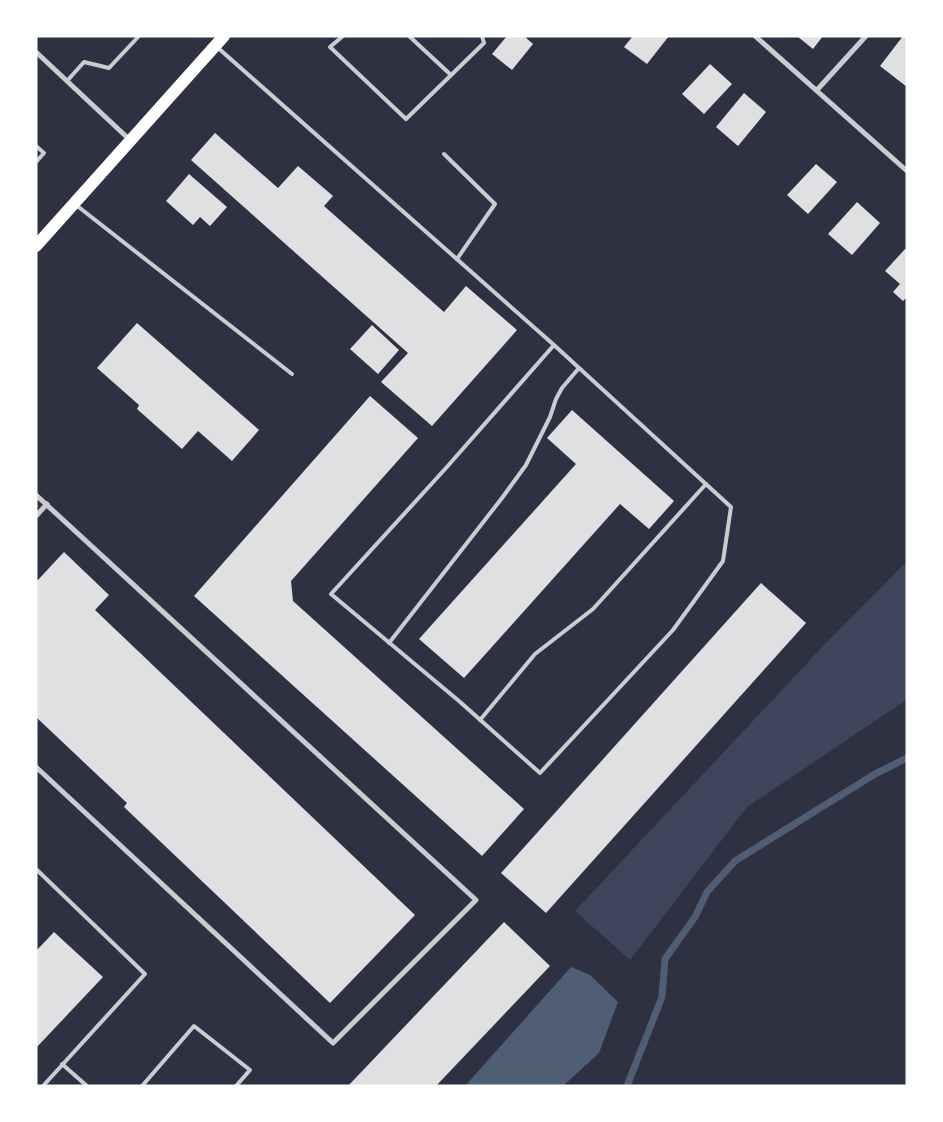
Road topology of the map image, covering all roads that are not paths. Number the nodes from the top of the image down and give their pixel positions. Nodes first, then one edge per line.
1 (139, 36) edge
2 (343, 36) edge
3 (409, 36) edge
4 (482, 36) edge
5 (755, 36) edge
6 (866, 36) edge
7 (220, 41) edge
8 (36, 52) edge
9 (451, 75) junction
10 (67, 81) junction
11 (817, 90) junction
12 (131, 141) junction
13 (36, 146) edge
14 (444, 154) dead end
15 (36, 162) edge
16 (907, 171) edge
17 (74, 204) junction
18 (36, 246) edge
19 (456, 259) junction
20 (554, 345) junction
21 (579, 368) junction
22 (292, 374) dead end
23 (706, 484) junction
24 (36, 495) edge
25 (47, 504) junction
26 (36, 516) edge
27 (389, 643) junction
28 (480, 720) junction
29 (36, 767) edge
30 (36, 869) edge
31 (62, 1064) junction
32 (42, 1086) edge
33 (87, 1086) edge
34 (142, 1086) edge
35 (236, 1086) edge

1 - 10 lane
2 - 9 lane
3 - 9 lane
4 - 9 lane
5 - 11 street
6 - 11 street
7 - 12 main road
7 - 19 lane
8 - 10 street
10 - 12 street
11 - 16 street
12 - 17 main road
13 - 15 lane
14 - 19 lane
17 - 18 main road
17 - 22 lane
19 - 20 lane
20 - 21 lane
20 - 27 lane
21 - 23 lane
21 - 27 lane
23 - 28 lane
23 - 28 lane
24 - 25 street
25 - 26 street
25 - 29 street
27 - 28 lane
30 - 31 lane
31 - 32 lane
31 - 33 lane
34 - 35 lane

